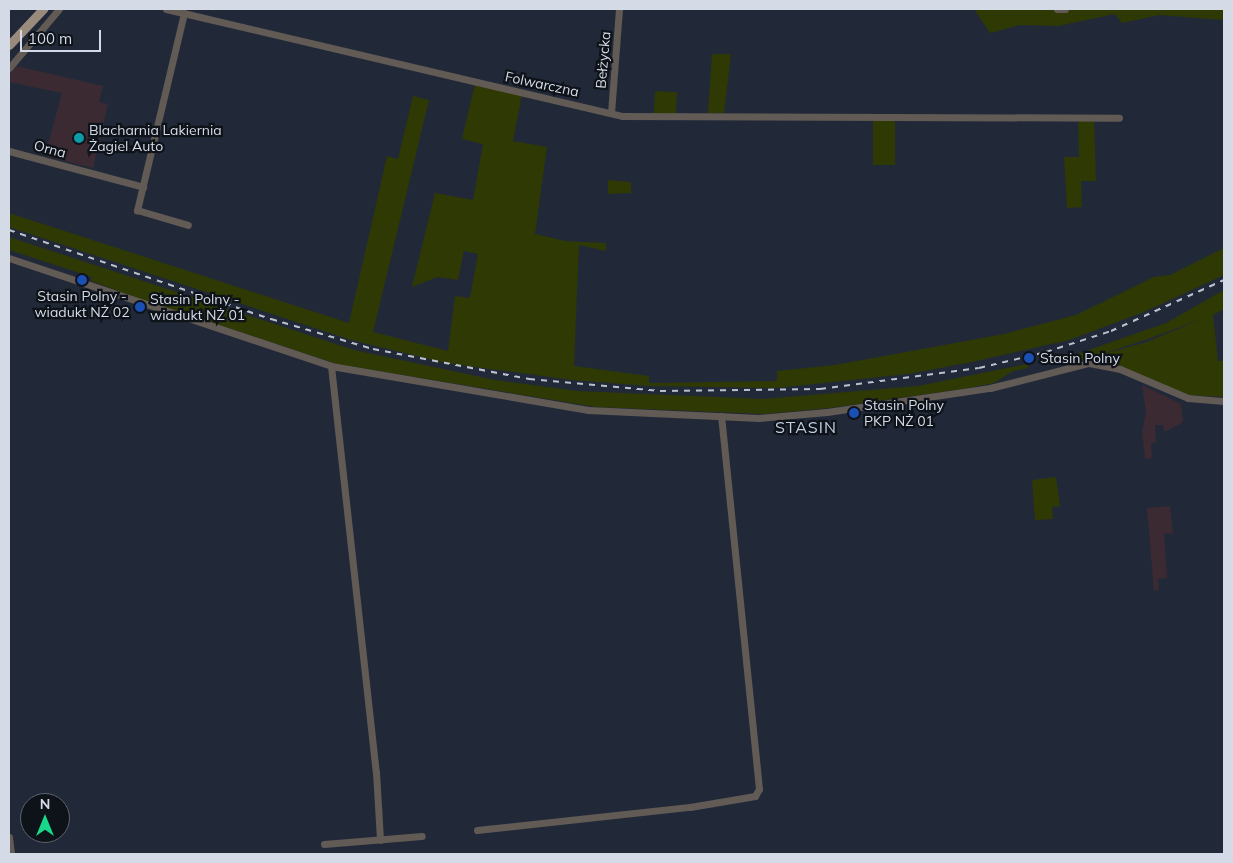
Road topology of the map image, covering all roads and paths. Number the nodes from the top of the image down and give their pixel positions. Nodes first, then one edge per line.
1 (43, 9) edge
2 (59, 9) edge
3 (166, 9) edge
4 (619, 9) edge
5 (1057, 9) edge
6 (1065, 9) edge
7 (182, 11) edge
8 (9, 46) edge
9 (9, 68) edge
10 (611, 113) junction
11 (1119, 118) dead end
12 (9, 151) edge
13 (143, 187) junction
14 (188, 226) dead end
15 (9, 258) edge
16 (331, 366) junction
17 (1224, 401) edge
18 (721, 416) junction
19 (477, 830) dead end
20 (422, 836) dead end
21 (9, 837) edge
22 (380, 840) junction
23 (324, 844) dead end
24 (11, 854) edge

1 - 8 main road
2 - 9 street
3 - 7 street, Folwarczna
4 - 10 street, Bełżycka
5 - 6 street
7 - 10 street, Folwarczna
7 - 13 street
10 - 11 street, Folwarczna
12 - 13 street, Orna
13 - 14 street
15 - 16 street
16 - 18 street
16 - 22 street
17 - 18 street
18 - 19 street
20 - 22 street
21 - 24 street
22 - 23 street

